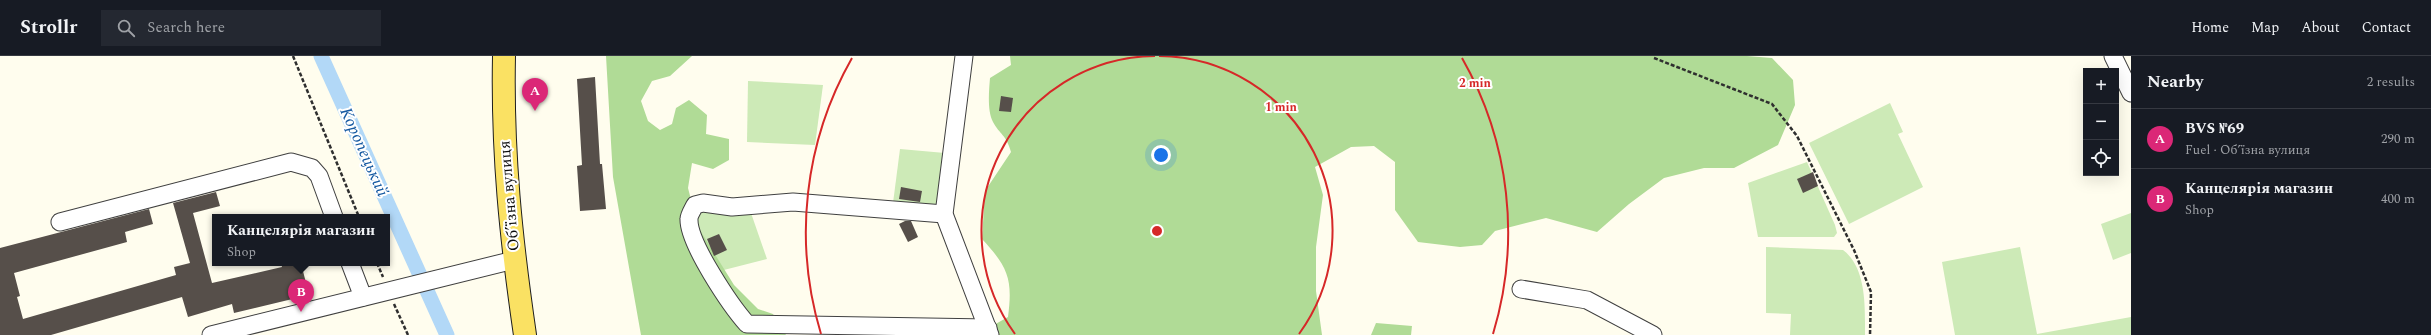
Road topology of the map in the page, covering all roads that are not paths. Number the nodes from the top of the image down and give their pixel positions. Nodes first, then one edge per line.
1 (504, 56) edge
2 (964, 56) edge
3 (2113, 56) edge
4 (2131, 93) edge
5 (333, 214) edge
6 (944, 214) junction
7 (60, 222) dead end
8 (514, 260) junction
9 (351, 266) edge
10 (1521, 289) dead end
11 (363, 297) junction
12 (989, 332) edge
13 (211, 335) edge
14 (525, 335) edge
15 (1653, 335) edge

1 - 8 main road, Обʼїзна вулиця
2 - 6 street
3 - 4 street
5 - 7 street
6 - 12 street
6 - 12 street
8 - 11 street
8 - 14 main road, Обʼїзна вулиця
9 - 11 street
10 - 15 street
11 - 13 street

